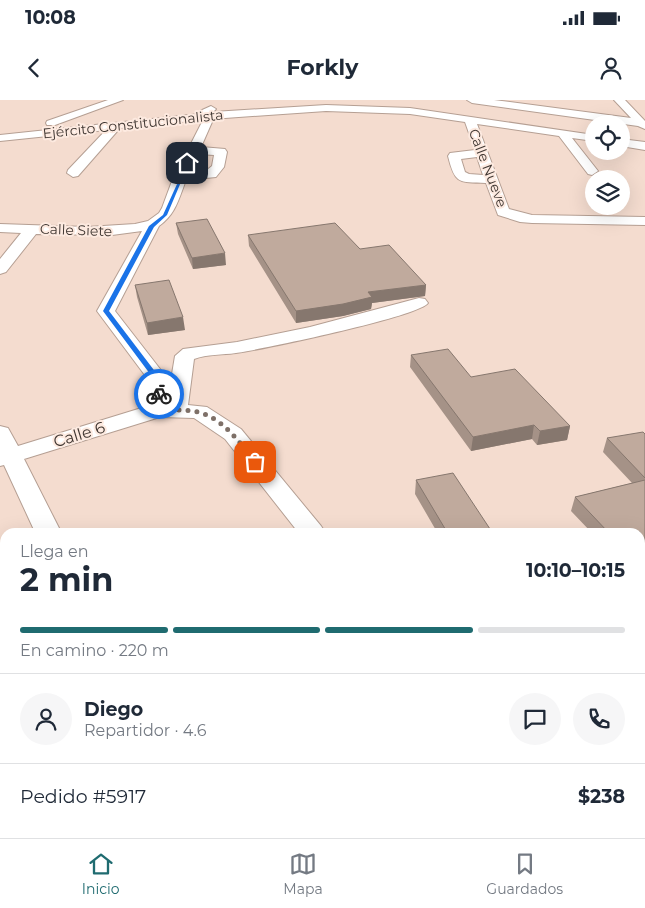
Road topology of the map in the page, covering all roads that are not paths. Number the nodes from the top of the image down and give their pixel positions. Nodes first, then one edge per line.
1 (118, 100) edge
2 (472, 100) edge
3 (619, 100) edge
4 (226, 102) dead end
5 (332, 104) edge
6 (205, 115) junction
7 (470, 120) junction
8 (643, 125) edge
9 (116, 126) junction
10 (0, 128) edge
11 (31, 130) junction
12 (585, 133) edge
13 (9, 134) edge
14 (564, 134) junction
15 (585, 137) edge
16 (0, 138) edge
17 (630, 139) edge
18 (645, 141) edge
19 (630, 144) edge
20 (645, 146) edge
21 (193, 150) junction
22 (0, 151) edge
23 (482, 153) junction
24 (591, 170) edge
25 (73, 172) dead end
26 (182, 176) junction
27 (491, 179) junction
28 (619, 215) edge
29 (623, 221) junction
30 (645, 221) edge
31 (152, 226) junction
32 (0, 228) edge
33 (33, 228) junction
34 (0, 269) edge
35 (419, 304) edge
36 (168, 410) junction
37 (0, 433) edge
38 (5, 457) edge
39 (46, 528) edge
40 (309, 528) edge

1 - 11 street
2 - 8 street
3 - 8 street
4 - 6 street
5 - 6 street, Ejército Constitucionalista
5 - 7 street, Ejército Constitucionalista
5 - 12 street, Ejército Constitucionalista
6 - 9 street, Ejército Constitucionalista
6 - 11 street, Ejército Constitucionalista
6 - 21 street
7 - 14 street, Ejército Constitucionalista
7 - 23 street, Calle Nueve
9 - 13 street, Ejército Constitucionalista
9 - 25 street
10 - 13 street
11 - 13 street, Ejército Constitucionalista
13 - 16 street, Ejército Constitucionalista
13 - 22 street
14 - 15 street, Ejército Constitucionalista
14 - 24 street
17 - 18 street
19 - 20 street
21 - 26 street
21 - 26 street
23 - 27 street, Calle Nueve
23 - 27 street
26 - 31 street
27 - 29 street, Calle Nueve
28 - 29 street
29 - 30 street
31 - 33 street, Calle Siete
31 - 36 street
32 - 33 street, Calle Siete
33 - 34 street
35 - 36 street
36 - 38 street, Calle 6
36 - 40 street
37 - 38 street
38 - 39 street

